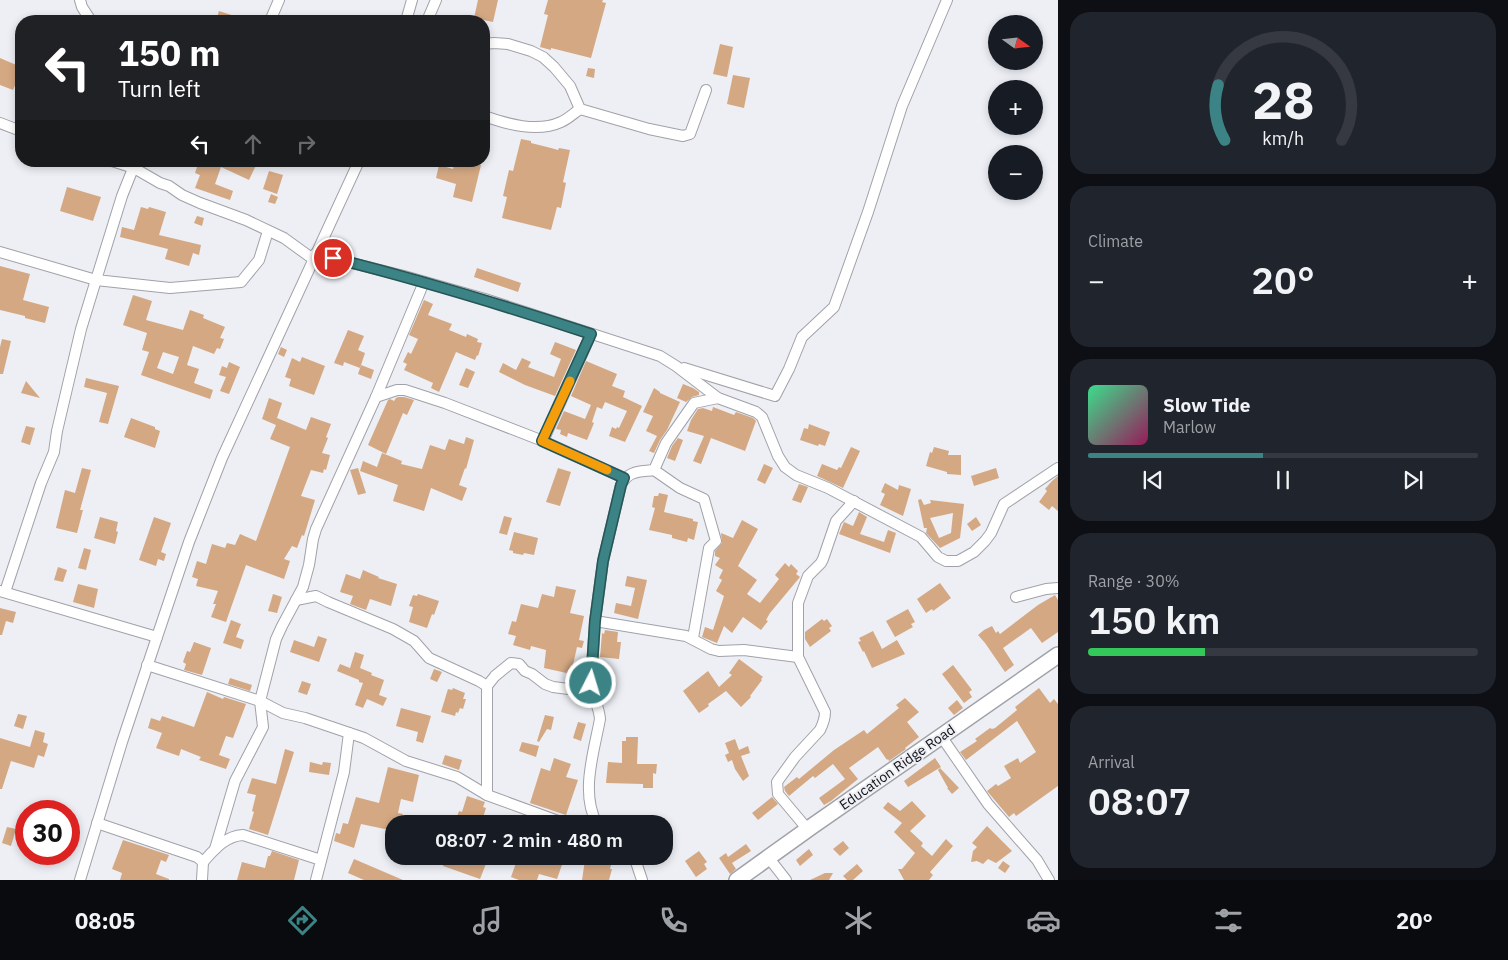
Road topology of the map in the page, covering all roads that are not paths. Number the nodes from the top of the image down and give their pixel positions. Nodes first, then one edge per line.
1 (80, 0) edge
2 (279, 0) edge
3 (412, 0) edge
4 (436, 0) edge
5 (947, 0) edge
6 (87, 15) edge
7 (273, 15) edge
8 (408, 15) edge
9 (430, 15) edge
10 (490, 43) edge
11 (706, 90) dead end
12 (580, 109) junction
13 (490, 118) edge
14 (0, 123) edge
15 (15, 129) edge
16 (134, 167) edge
17 (138, 167) edge
18 (356, 167) edge
19 (268, 231) junction
20 (0, 252) edge
21 (314, 256) junction
22 (96, 280) junction
23 (424, 282) junction
24 (591, 334) junction
25 (676, 366) junction
26 (376, 397) junction
27 (718, 398) junction
28 (542, 441) junction
29 (1058, 468) edge
30 (654, 470) junction
31 (624, 478) junction
32 (854, 501) junction
33 (1058, 588) edge
34 (2, 592) edge
35 (1016, 597) dead end
36 (296, 600) junction
37 (595, 621) junction
38 (157, 637) junction
39 (693, 638) junction
40 (1058, 655) edge
41 (798, 657) junction
42 (147, 665) junction
43 (487, 686) junction
44 (592, 692) junction
45 (260, 701) junction
46 (349, 733) junction
47 (941, 736) junction
48 (487, 794) junction
49 (542, 815) edge
50 (592, 815) edge
51 (97, 823) junction
52 (811, 827) junction
53 (215, 849) junction
54 (768, 857) junction
55 (321, 860) junction
56 (203, 862) junction
57 (637, 865) edge
58 (80, 880) edge
59 (202, 880) edge
60 (316, 880) edge
61 (642, 880) edge
62 (737, 880) edge
63 (786, 880) edge
64 (1049, 880) edge

1 - 6 street
2 - 7 street
3 - 8 street
4 - 9 street
5 - 25 street
10 - 12 street
11 - 12 street
12 - 13 street
14 - 15 street
16 - 22 street
17 - 19 street
18 - 21 street
19 - 21 street
19 - 22 street
20 - 22 street
21 - 23 street
21 - 38 street
22 - 34 street
23 - 24 street
23 - 26 street
24 - 25 street
24 - 28 street
25 - 27 street
26 - 28 street
26 - 36 street
27 - 30 street
27 - 32 street
28 - 31 street
29 - 32 street
30 - 31 street
30 - 39 street
31 - 37 street
32 - 41 street
33 - 35 street
34 - 38 street
36 - 43 street
36 - 45 street
37 - 39 street
37 - 44 street
38 - 42 street
39 - 41 street
40 - 47 main road, Education Ridge Road
41 - 52 street
42 - 45 street
42 - 51 street
43 - 44 street
43 - 48 street
44 - 50 street
45 - 46 street
45 - 53 street
46 - 48 street
46 - 55 street
47 - 52 main road, Education Ridge Road
47 - 64 street
48 - 49 street
51 - 56 street
51 - 58 street
52 - 54 main road, Education Ridge Road
53 - 55 street
53 - 56 street
54 - 62 main road, Education Ridge Road
54 - 63 street
55 - 60 street
56 - 59 street
57 - 61 street

